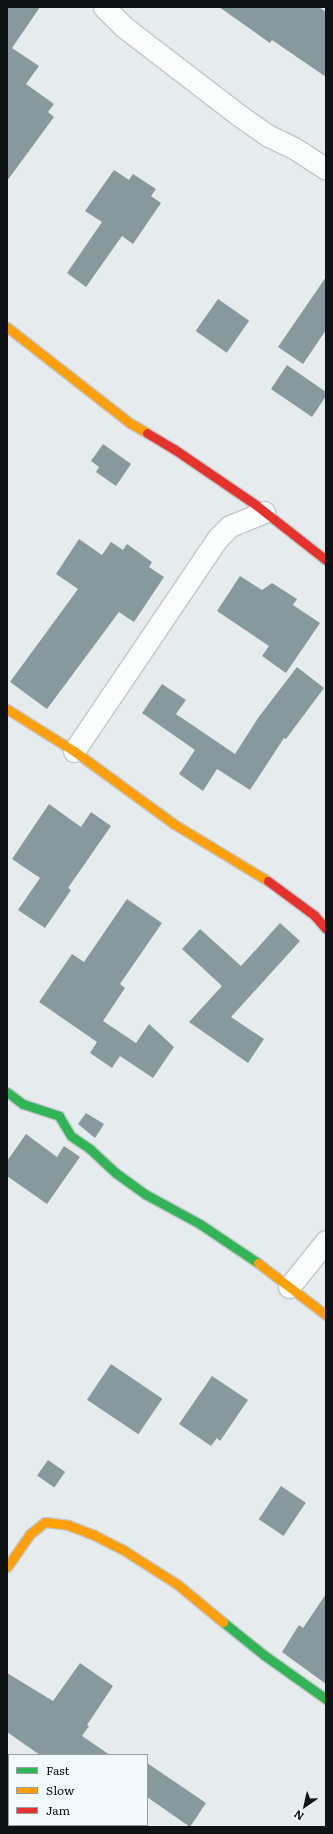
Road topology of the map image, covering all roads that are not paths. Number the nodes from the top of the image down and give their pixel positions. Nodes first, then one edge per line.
1 (104, 7) edge
2 (326, 169) edge
3 (7, 327) edge
4 (264, 512) junction
5 (326, 560) edge
6 (7, 709) edge
7 (74, 751) junction
8 (326, 929) edge
9 (7, 1092) edge
10 (326, 1241) edge
11 (289, 1287) junction
12 (326, 1315) edge
13 (7, 1567) edge
14 (326, 1700) edge

1 - 2 street
3 - 4 street
4 - 5 street
4 - 7 street
6 - 7 street
7 - 8 street
9 - 11 street
10 - 11 street
11 - 12 street
13 - 14 street

